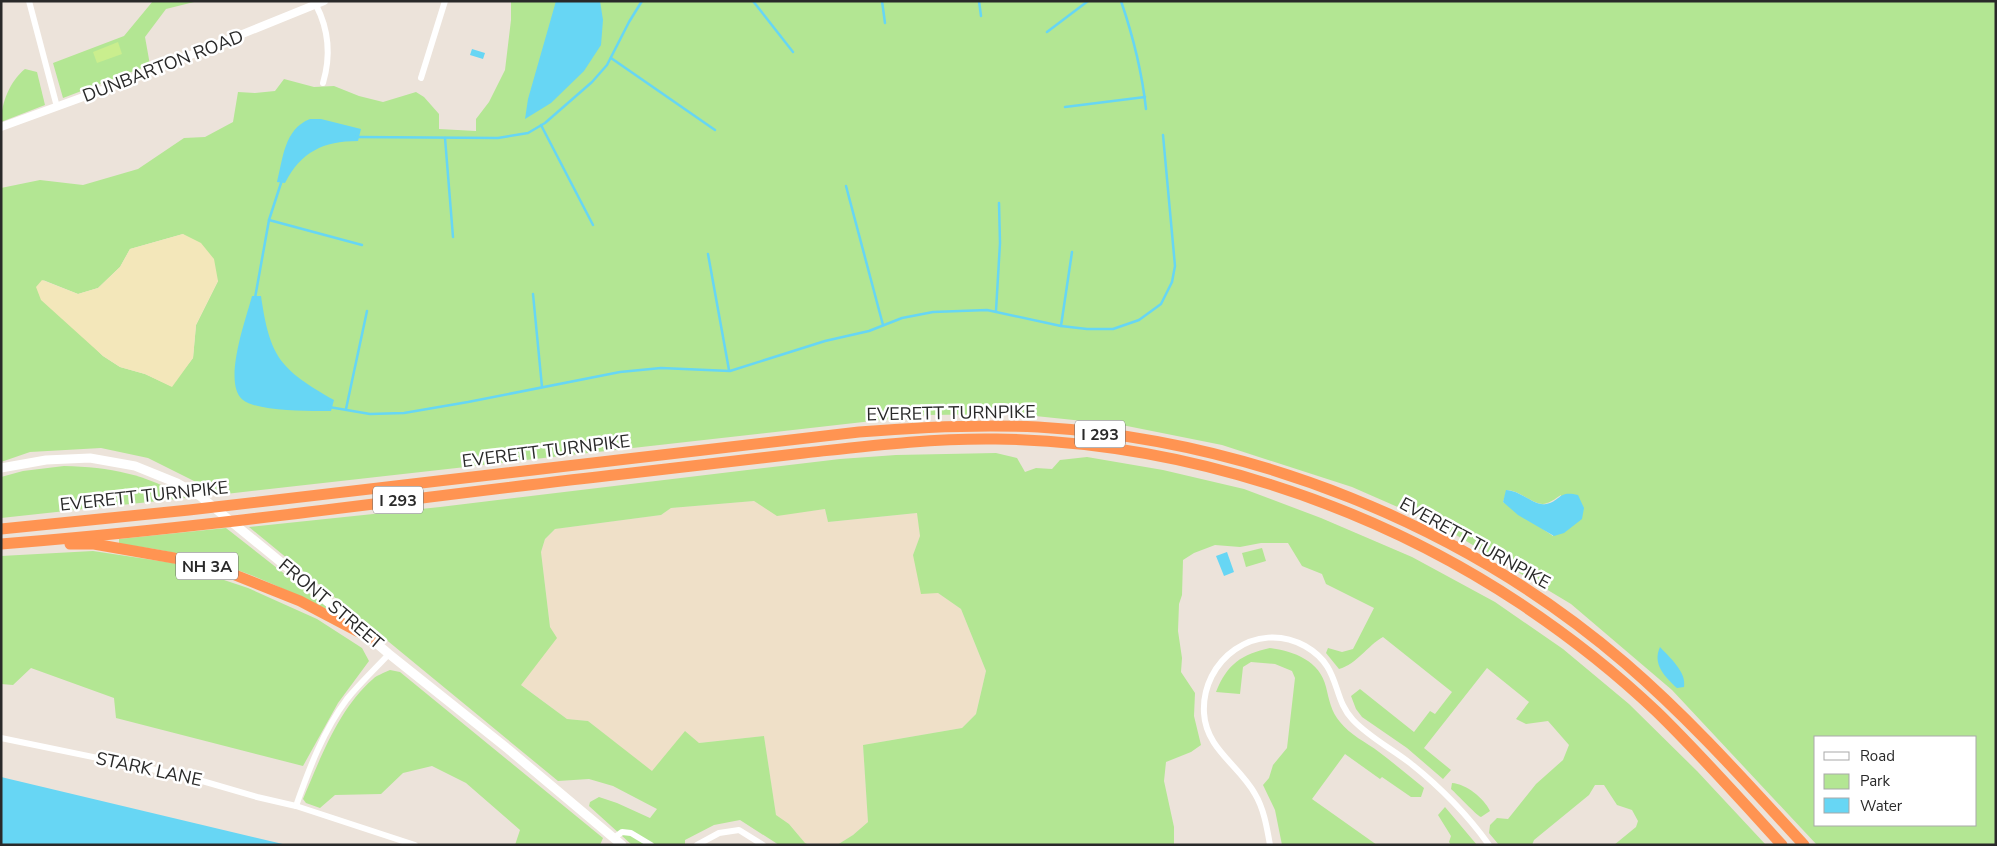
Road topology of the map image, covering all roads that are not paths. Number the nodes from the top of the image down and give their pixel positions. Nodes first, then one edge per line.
1 (28, 1) edge
2 (324, 1) edge
3 (445, 1) edge
4 (316, 4) junction
5 (421, 78) dead end
6 (323, 83) dead end
7 (56, 107) junction
8 (1, 127) edge
9 (1, 468) edge
10 (1, 529) edge
11 (28, 542) junction
12 (1, 544) edge
13 (372, 639) junction
14 (389, 654) junction
15 (1, 738) edge
16 (296, 806) junction
17 (614, 838) junction
18 (414, 845) edge
19 (622, 845) edge
20 (651, 845) edge
21 (697, 845) edge
22 (764, 845) edge
23 (1270, 845) edge
24 (1489, 845) edge
25 (1782, 845) edge
26 (1804, 845) edge

1 - 7 street
2 - 4 street, DUNBARTON ROAD
3 - 5 street
4 - 6 street
4 - 7 street, DUNBARTON ROAD
7 - 8 street, DUNBARTON ROAD
9 - 13 main road, FRONT STREET / NH 3A
10 - 26 highway, EVERETT TURNPIKE / I 293
11 - 12 highway, EVERETT TURNPIKE / I 293
11 - 13 highway, NH 3A
11 - 25 highway, EVERETT TURNPIKE / I 293
13 - 14 main road, FRONT STREET / NH 3A
14 - 16 street
14 - 17 main road, FRONT STREET / NH 3A
15 - 16 street, STARK LANE
16 - 18 street, STARK LANE
17 - 19 main road, FRONT STREET / NH 3A
17 - 20 street
21 - 22 street
23 - 24 street

